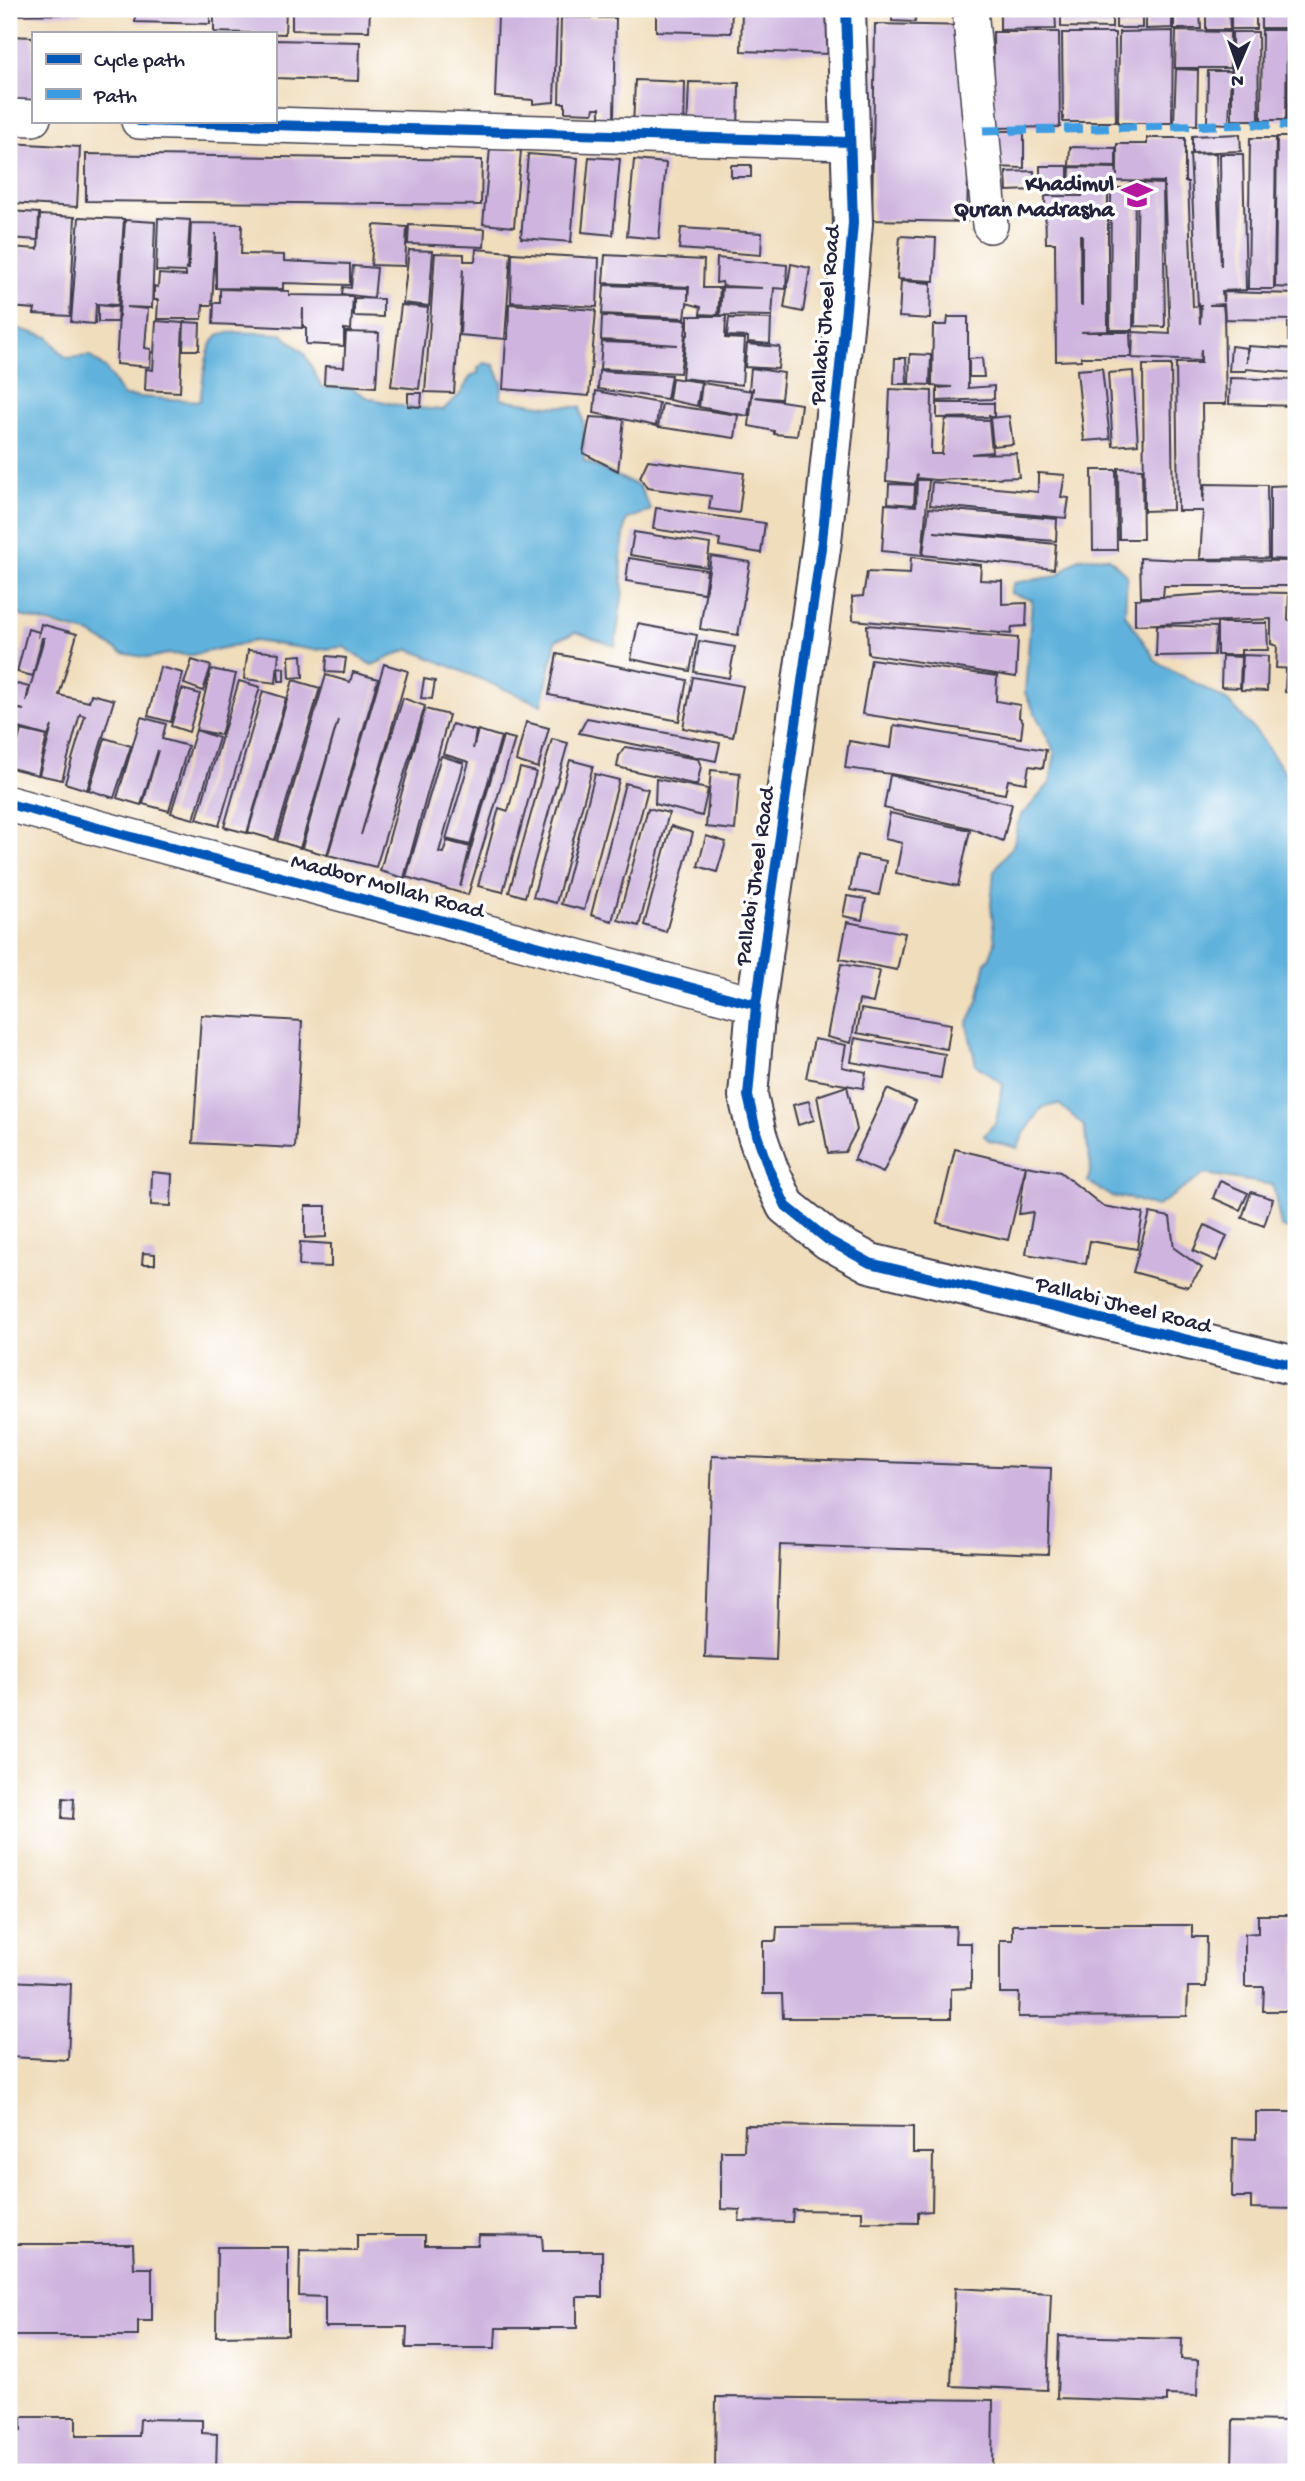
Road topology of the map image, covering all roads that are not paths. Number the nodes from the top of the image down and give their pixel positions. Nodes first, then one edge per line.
1 (846, 9) edge
2 (970, 9) edge
3 (9, 117) edge
4 (32, 118) edge
5 (173, 122) edge
6 (850, 142) junction
7 (990, 225) dead end
8 (9, 804) edge
9 (756, 1005) junction
10 (1296, 1366) edge

1 - 6 street, Pallabi Jheel Road
2 - 7 street
3 - 4 street
5 - 6 street
6 - 9 street, Pallabi Jheel Road
8 - 9 street, Madbor Mollah Road
9 - 10 street, Pallabi Jheel Road

